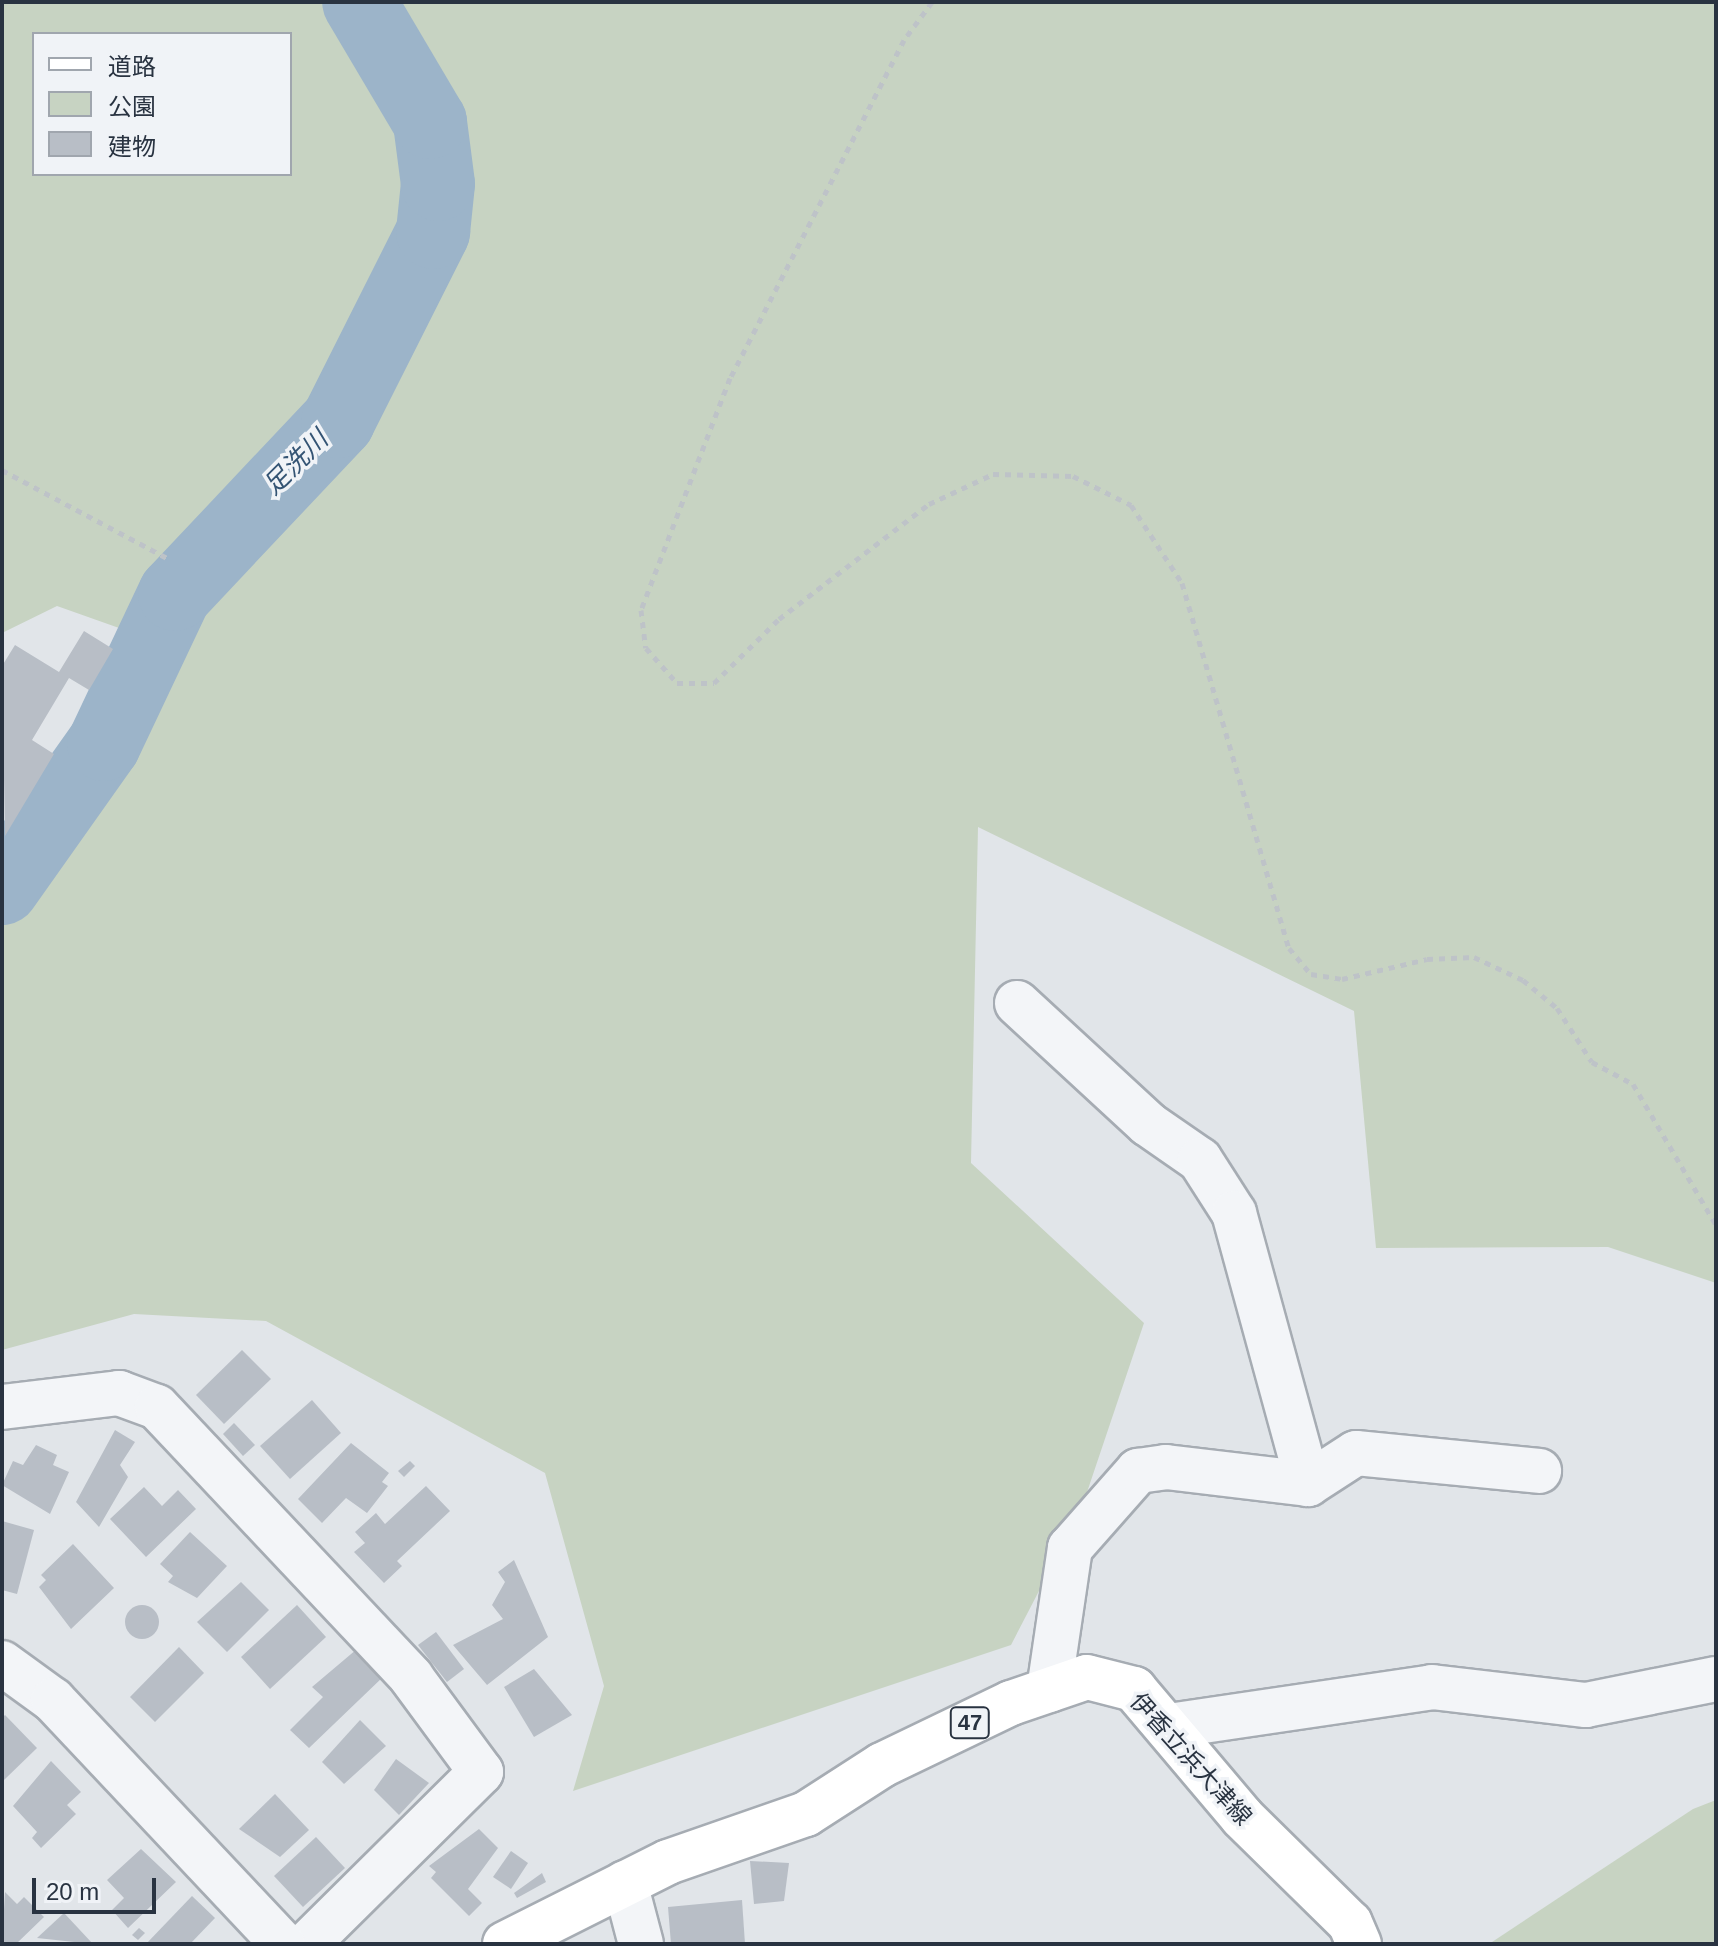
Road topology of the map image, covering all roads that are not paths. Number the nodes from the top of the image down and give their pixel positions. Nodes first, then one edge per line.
1 (1017, 1003) dead end
2 (2, 1407) edge
3 (1539, 1471) dead end
4 (1308, 1484) junction
5 (2, 1663) edge
6 (1716, 1679) edge
7 (1049, 1690) junction
8 (1169, 1726) junction
9 (625, 1883) junction
10 (283, 1944) edge
11 (307, 1944) edge
12 (505, 1944) edge
13 (641, 1944) edge
14 (1359, 1944) edge

1 - 4 street
2 - 11 street
3 - 4 street
4 - 7 street
5 - 10 street
6 - 8 street
7 - 8 main road, 伊香立浜大津線 / 47
7 - 9 main road, 伊香立浜大津線 / 47
8 - 14 main road, 伊香立浜大津線 / 47
9 - 12 main road, 伊香立浜大津線 / 47
9 - 13 street

